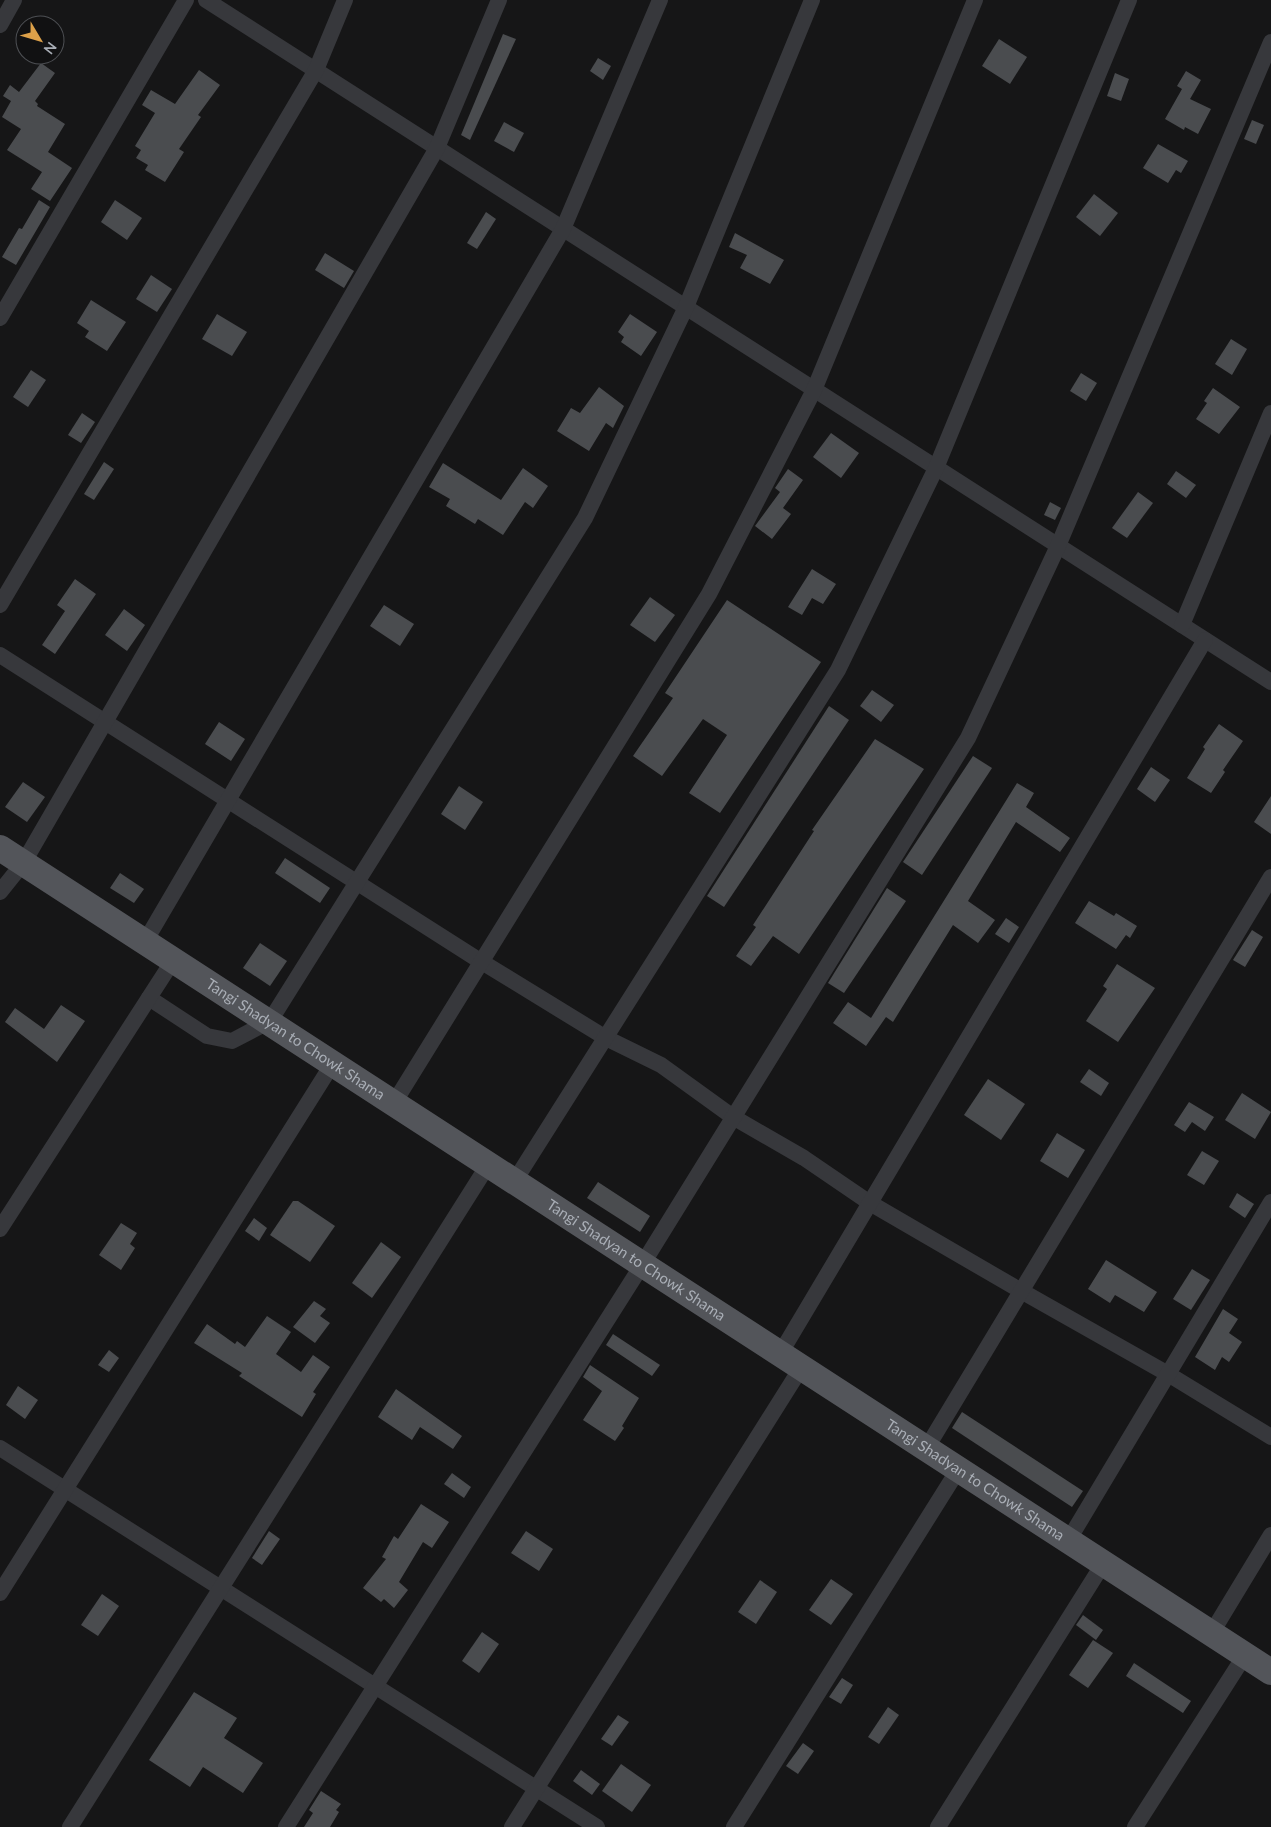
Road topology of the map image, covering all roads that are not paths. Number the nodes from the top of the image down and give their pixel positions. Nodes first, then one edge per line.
1 (14, 0) edge
2 (186, 0) edge
3 (206, 0) edge
4 (345, 0) edge
5 (499, 0) edge
6 (660, 0) edge
7 (812, 0) edge
8 (975, 0) edge
9 (1130, 0) edge
10 (0, 25) edge
11 (1271, 42) edge
12 (316, 70) junction
13 (437, 148) junction
14 (564, 229) junction
15 (686, 307) junction
16 (0, 318) edge
17 (814, 390) junction
18 (1271, 414) edge
19 (936, 468) junction
20 (1058, 546) junction
21 (0, 605) edge
22 (1182, 625) junction
23 (1205, 640) junction
24 (0, 655) edge
25 (1271, 682) edge
26 (105, 722) junction
27 (228, 799) junction
28 (0, 848) edge
29 (24, 862) junction
30 (1271, 878) edge
31 (357, 881) junction
32 (0, 892) edge
33 (146, 940) junction
34 (174, 959) junction
35 (482, 961) junction
36 (149, 998) junction
37 (270, 1021) junction
38 (606, 1038) junction
39 (334, 1063) junction
40 (394, 1103) junction
41 (733, 1117) junction
42 (488, 1165) junction
43 (514, 1182) junction
44 (1271, 1202) edge
45 (870, 1203) junction
46 (0, 1229) edge
47 (642, 1265) junction
48 (1022, 1292) junction
49 (790, 1361) junction
50 (1168, 1374) junction
51 (1271, 1437) edge
52 (0, 1448) edge
53 (926, 1449) junction
54 (958, 1470) junction
55 (65, 1489) junction
56 (1271, 1534) edge
57 (1068, 1541) junction
58 (1103, 1564) junction
59 (221, 1588) junction
60 (0, 1593) edge
61 (1211, 1634) junction
62 (1245, 1655) junction
63 (1271, 1672) edge
64 (375, 1686) junction
65 (536, 1788) junction
66 (70, 1827) edge
67 (286, 1827) edge
68 (512, 1827) edge
69 (597, 1827) edge
70 (734, 1827) edge
71 (938, 1827) edge
72 (1136, 1827) edge

1 - 10 street
2 - 16 street
3 - 12 street
4 - 12 street
5 - 13 street
6 - 14 street
7 - 15 street
8 - 17 street
9 - 19 street
11 - 20 street
12 - 13 street
12 - 21 street
13 - 14 street
13 - 26 street
14 - 15 street
14 - 27 street
15 - 17 street
15 - 31 street
17 - 19 street
17 - 35 street
18 - 22 street
19 - 20 street
19 - 38 street
20 - 22 street
20 - 41 street
22 - 23 street
23 - 25 street
23 - 45 street
24 - 26 street
26 - 27 street
26 - 29 street
27 - 31 street
27 - 33 street
28 - 29 main road, Tangi Shadyan to Chowk Shama
29 - 32 street
29 - 33 main road, Tangi Shadyan to Chowk Shama
30 - 48 street
31 - 35 street
31 - 37 street
33 - 34 main road, Tangi Shadyan to Chowk Shama
34 - 36 street
34 - 37 main road, Tangi Shadyan to Chowk Shama
35 - 38 street
35 - 40 street
36 - 37 street
36 - 46 street
37 - 39 main road, Tangi Shadyan to Chowk Shama
38 - 41 street
38 - 43 street
39 - 40 main road, Tangi Shadyan to Chowk Shama
39 - 55 street
40 - 42 main road, Tangi Shadyan to Chowk Shama
41 - 45 street
41 - 47 street
42 - 43 main road, Tangi Shadyan to Chowk Shama
42 - 59 street
43 - 47 main road, Tangi Shadyan to Chowk Shama
44 - 50 street
45 - 48 street
45 - 49 street
47 - 49 main road, Tangi Shadyan to Chowk Shama
47 - 64 street
48 - 50 street
48 - 53 street
49 - 53 main road, Tangi Shadyan to Chowk Shama
49 - 65 street
50 - 51 street
50 - 57 street
52 - 55 street
53 - 54 main road, Tangi Shadyan to Chowk Shama
54 - 57 main road, Tangi Shadyan to Chowk Shama
54 - 70 street
55 - 59 street
55 - 60 street
56 - 61 street
57 - 58 main road, Tangi Shadyan to Chowk Shama
58 - 61 main road, Tangi Shadyan to Chowk Shama
58 - 71 street
59 - 64 street
59 - 66 street
61 - 62 main road, Tangi Shadyan to Chowk Shama
62 - 63 main road, Tangi Shadyan to Chowk Shama
62 - 72 street
64 - 65 street
64 - 67 street
65 - 68 street
65 - 69 street

